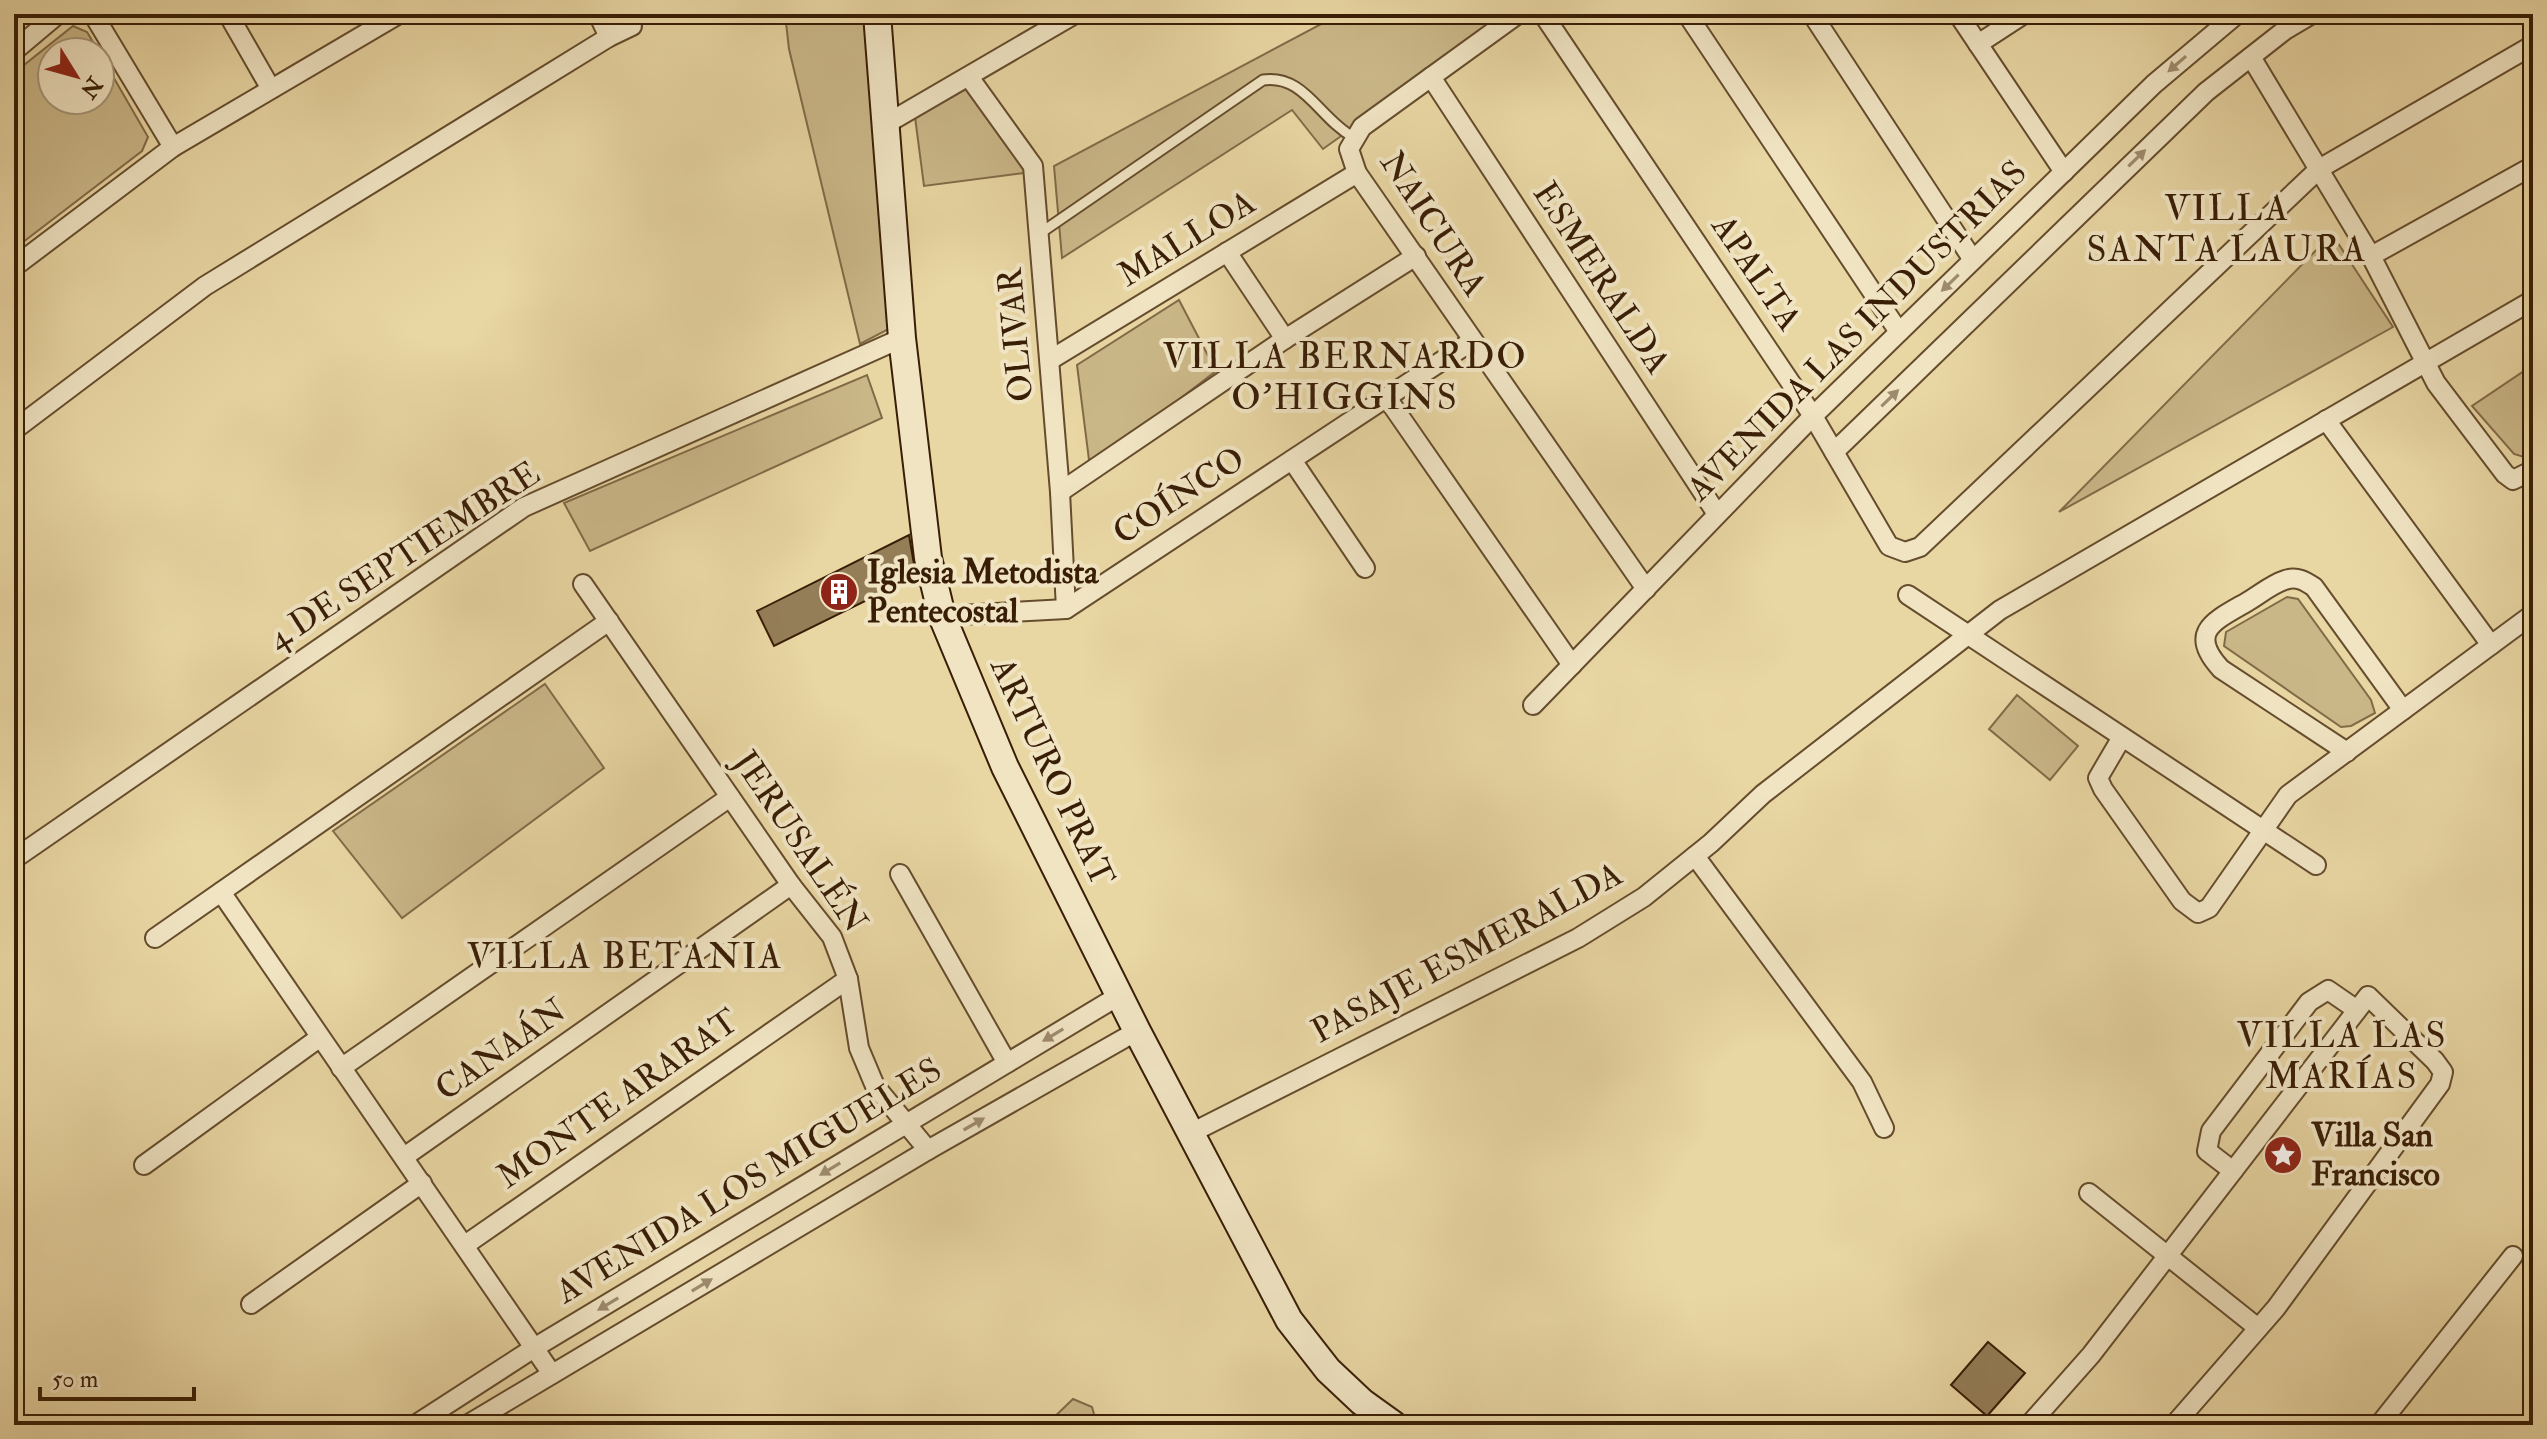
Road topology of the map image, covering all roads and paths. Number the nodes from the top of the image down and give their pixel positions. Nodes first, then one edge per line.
1 (58, 14) edge
2 (93, 14) edge
3 (228, 14) edge
4 (399, 14) edge
5 (598, 14) edge
6 (877, 14) edge
7 (1075, 14) edge
8 (1518, 14) edge
9 (1543, 14) edge
10 (1687, 14) edge
11 (1812, 14) edge
12 (1958, 14) edge
13 (2024, 14) edge
14 (2237, 14) edge
15 (2312, 14) edge
16 (372, 21) edge
17 (632, 26) dead end
18 (609, 37) junction
19 (1978, 44) junction
20 (2533, 45) edge
21 (14, 51) edge
22 (2251, 57) junction
23 (969, 77) junction
24 (1431, 77) junction
25 (271, 89) junction
26 (886, 124) junction
27 (1357, 132) junction
28 (173, 147) junction
29 (2533, 166) edge
30 (2319, 169) junction
31 (2064, 172) junction
32 (1357, 173) junction
33 (1039, 234) junction
34 (1227, 252) junction
35 (1416, 256) junction
36 (2371, 256) junction
37 (1973, 260) junction
38 (14, 267) edge
39 (2533, 300) edge
40 (1899, 332) junction
41 (902, 338) junction
42 (1285, 339) junction
43 (1472, 341) junction
44 (1050, 360) junction
45 (2425, 363) junction
46 (1387, 398) junction
47 (1813, 416) junction
48 (2326, 420) junction
49 (14, 430) edge
50 (1834, 452) junction
51 (1292, 460) junction
52 (2533, 470) edge
53 (1060, 492) junction
54 (1717, 514) junction
55 (1365, 568) dead end
56 (583, 584) dead end
57 (1646, 589) junction
58 (1908, 595) dead end
59 (1066, 609) junction
60 (2533, 614) edge
61 (942, 616) junction
62 (609, 621) junction
63 (1969, 635) junction
64 (2491, 645) junction
65 (1572, 665) junction
66 (1533, 705) dead end
67 (2403, 710) junction
68 (2122, 737) junction
69 (2347, 752) junction
70 (730, 797) junction
71 (2263, 830) junction
72 (1695, 856) junction
73 (14, 859) edge
74 (2316, 865) dead end
75 (900, 874) dead end
76 (791, 885) junction
77 (221, 892) junction
78 (155, 938) dead end
79 (848, 979) junction
80 (1120, 995) junction
81 (2362, 1003) junction
82 (1137, 1031) junction
83 (319, 1038) junction
84 (1007, 1063) junction
85 (341, 1068) junction
86 (904, 1124) junction
87 (1884, 1128) dead end
88 (1191, 1133) junction
89 (928, 1150) junction
90 (404, 1157) junction
91 (144, 1165) dead end
92 (2233, 1171) junction
93 (422, 1183) junction
94 (2089, 1193) dead end
95 (465, 1245) junction
96 (2168, 1255) junction
97 (2513, 1256) dead end
98 (251, 1304) dead end
99 (2258, 1328) junction
100 (534, 1348) junction
101 (552, 1374) junction
102 (415, 1425) edge
103 (467, 1425) edge
104 (1394, 1425) edge
105 (2029, 1425) edge
106 (2174, 1425) edge
107 (2379, 1425) edge

1 - 21 street
2 - 28 street
3 - 25 street
4 - 16 street
5 - 18 street
6 - 26 main road, ARTURO PRAT
7 - 23 street
8 - 24 street
9 - 47 street, APALTA
10 - 40 street
11 - 37 street
12 - 19 street
13 - 19 street
14 -> 31 street, AVENIDA LAS INDUSTRIAS
15 - 22 street, AVENIDA LAS INDUSTRIAS
16 - 25 street
17 - 18 street
18 - 49 street
19 - 31 street
20 - 30 street
22 - 30 street
50 -> 22 street, AVENIDA LAS INDUSTRIAS
23 - 26 street
23 - 33 street, OLIVAR
24 - 27 street
24 - 54 street, ESMERALDA
25 - 28 street
26 - 41 main road, ARTURO PRAT
27 - 32 street, NAICURA
27 - 33 lane
28 - 38 street
29 - 36 street
30 - 36 street
30 - 50 street, APALTA
31 - 37 street, AVENIDA LAS INDUSTRIAS
32 - 34 street, MALLOA
32 - 35 street, NAICURA
33 - 44 street, OLIVAR
34 - 42 street
34 - 44 street, MALLOA
35 - 42 street
35 - 43 street, NAICURA
36 - 45 street
37 -> 40 street, AVENIDA LAS INDUSTRIAS
39 - 45 street, PASAJE ESMERALDA
40 - 47 street, AVENIDA LAS INDUSTRIAS
41 - 61 main road, ARTURO PRAT
41 - 73 street, 4 DE SEPTIEMBRE
42 - 53 street
43 - 46 street, COÍNCO
43 - 57 street, NAICURA
44 - 53 street, OLIVAR
45 - 48 street, PASAJE ESMERALDA
45 - 52 street
46 - 51 street, COÍNCO
46 - 65 street
47 - 50 street, APALTA
47 - 54 street, AVENIDA LAS INDUSTRIAS
48 - 63 street, PASAJE ESMERALDA
48 - 64 street
51 - 55 street
51 - 59 street, COÍNCO
53 - 59 street, OLIVAR
54 - 57 street, AVENIDA LAS INDUSTRIAS
56 - 62 street, JERUSALÉN
57 - 65 street, AVENIDA LAS INDUSTRIAS
58 - 63 street
59 - 61 street
60 - 64 street
61 - 80 main road, ARTURO PRAT
62 - 70 street, JERUSALÉN
62 - 77 street
63 - 68 street
63 - 72 street, PASAJE ESMERALDA
64 - 67 street
65 - 66 street, AVENIDA LAS INDUSTRIAS
67 - 69 street
67 - 69 street
68 - 71 street
68 - 71 street
69 - 71 street
70 - 76 street, JERUSALÉN
70 - 85 street
71 - 74 street
72 - 87 street
72 - 88 street, PASAJE ESMERALDA
75 - 84 street
76 - 79 street, JERUSALÉN
76 - 90 street, CANAÁN
77 - 78 street
77 - 83 street
79 - 86 street, JERUSALÉN
79 - 95 street, MONTE ARARAT
80 - 82 main road, ARTURO PRAT
80 -> 84 street, AVENIDA LOS MIGUELES
81 - 92 street
81 - 92 street
81 - 99 street
82 - 88 main road, ARTURO PRAT
89 -> 82 street, AVENIDA LOS MIGUELES
83 - 85 street
83 - 91 street
84 - 86 street, AVENIDA LOS MIGUELES
85 - 90 street
86 - 89 street, JERUSALÉN
86 -> 100 street, AVENIDA LOS MIGUELES
88 - 104 main road, ARTURO PRAT
101 -> 89 street, AVENIDA LOS MIGUELES
90 - 93 street
92 - 96 street
93 - 95 street
93 - 98 street
94 - 96 street
95 - 100 street
96 - 99 street
96 - 105 street
97 - 107 street
99 - 106 street
100 - 101 street
100 - 102 street, AVENIDA LOS MIGUELES
101 - 103 street, AVENIDA LOS MIGUELES

